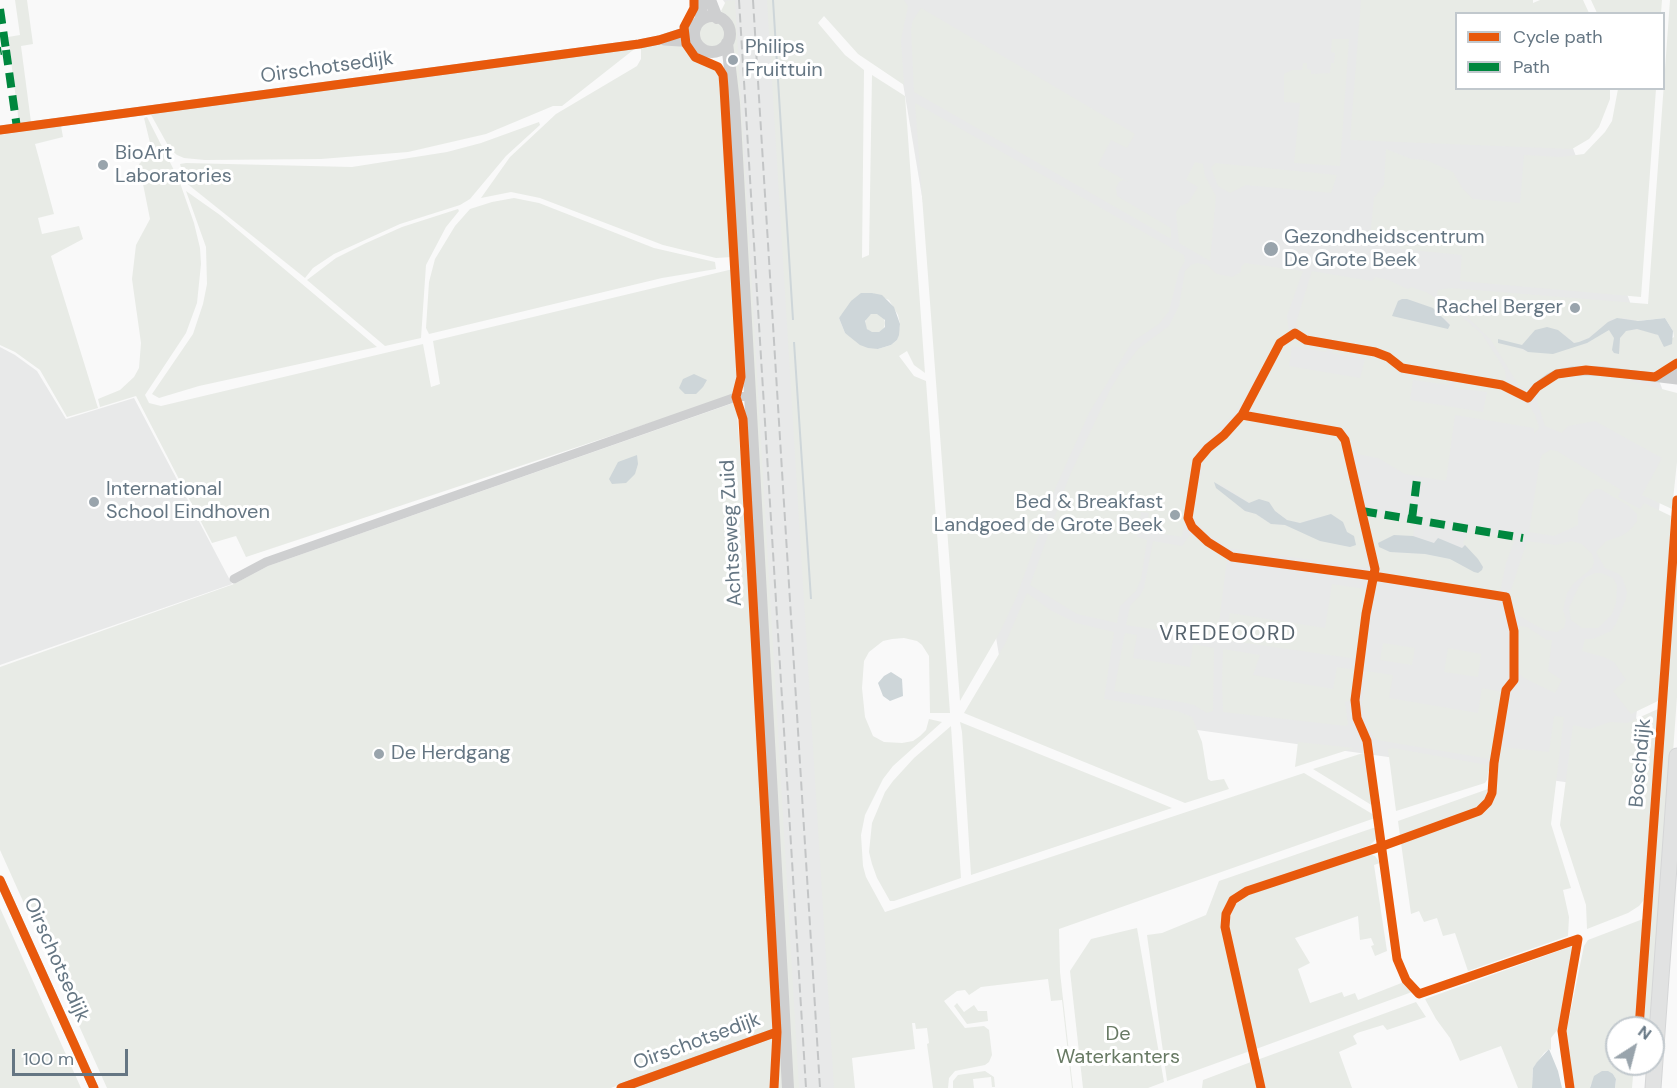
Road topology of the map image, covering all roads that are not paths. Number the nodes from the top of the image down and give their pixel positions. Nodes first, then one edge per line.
1 (701, 0) edge
2 (710, 0) edge
3 (717, 18) junction
4 (698, 24) junction
5 (659, 40) junction
6 (696, 43) junction
7 (728, 43) junction
8 (711, 52) junction
9 (732, 79) junction
10 (0, 130) edge
11 (1677, 372) edge
12 (1655, 377) junction
13 (1677, 380) edge
14 (750, 396) junction
15 (1528, 398) dead end
16 (234, 579) dead end
17 (1677, 756) edge
18 (0, 880) edge
19 (1677, 897) edge
20 (785, 1029) junction
21 (94, 1088) edge
22 (621, 1088) edge
23 (788, 1088) edge
24 (1653, 1088) edge
25 (1663, 1088) edge

1 - 4 street
2 - 3 street
3 - 4 street
3 - 7 street
4 - 5 street, Oirschotsedijk
4 - 6 street
5 - 6 street, Oirschotsedijk
5 - 10 street, Oirschotsedijk
6 - 8 street
7 - 8 street
7 - 9 street, Achtseweg Zuid
8 - 9 street
9 - 14 street, Achtseweg Zuid
11 - 12 street
12 - 13 street
12 - 15 street
14 - 16 street
14 - 20 street, Achtseweg Zuid
17 - 24 main road, Boschdijk
18 - 21 street, Oirschotsedijk
19 - 25 main road
20 - 22 street, Oirschotsedijk
20 - 23 street, Achtseweg Zuid

